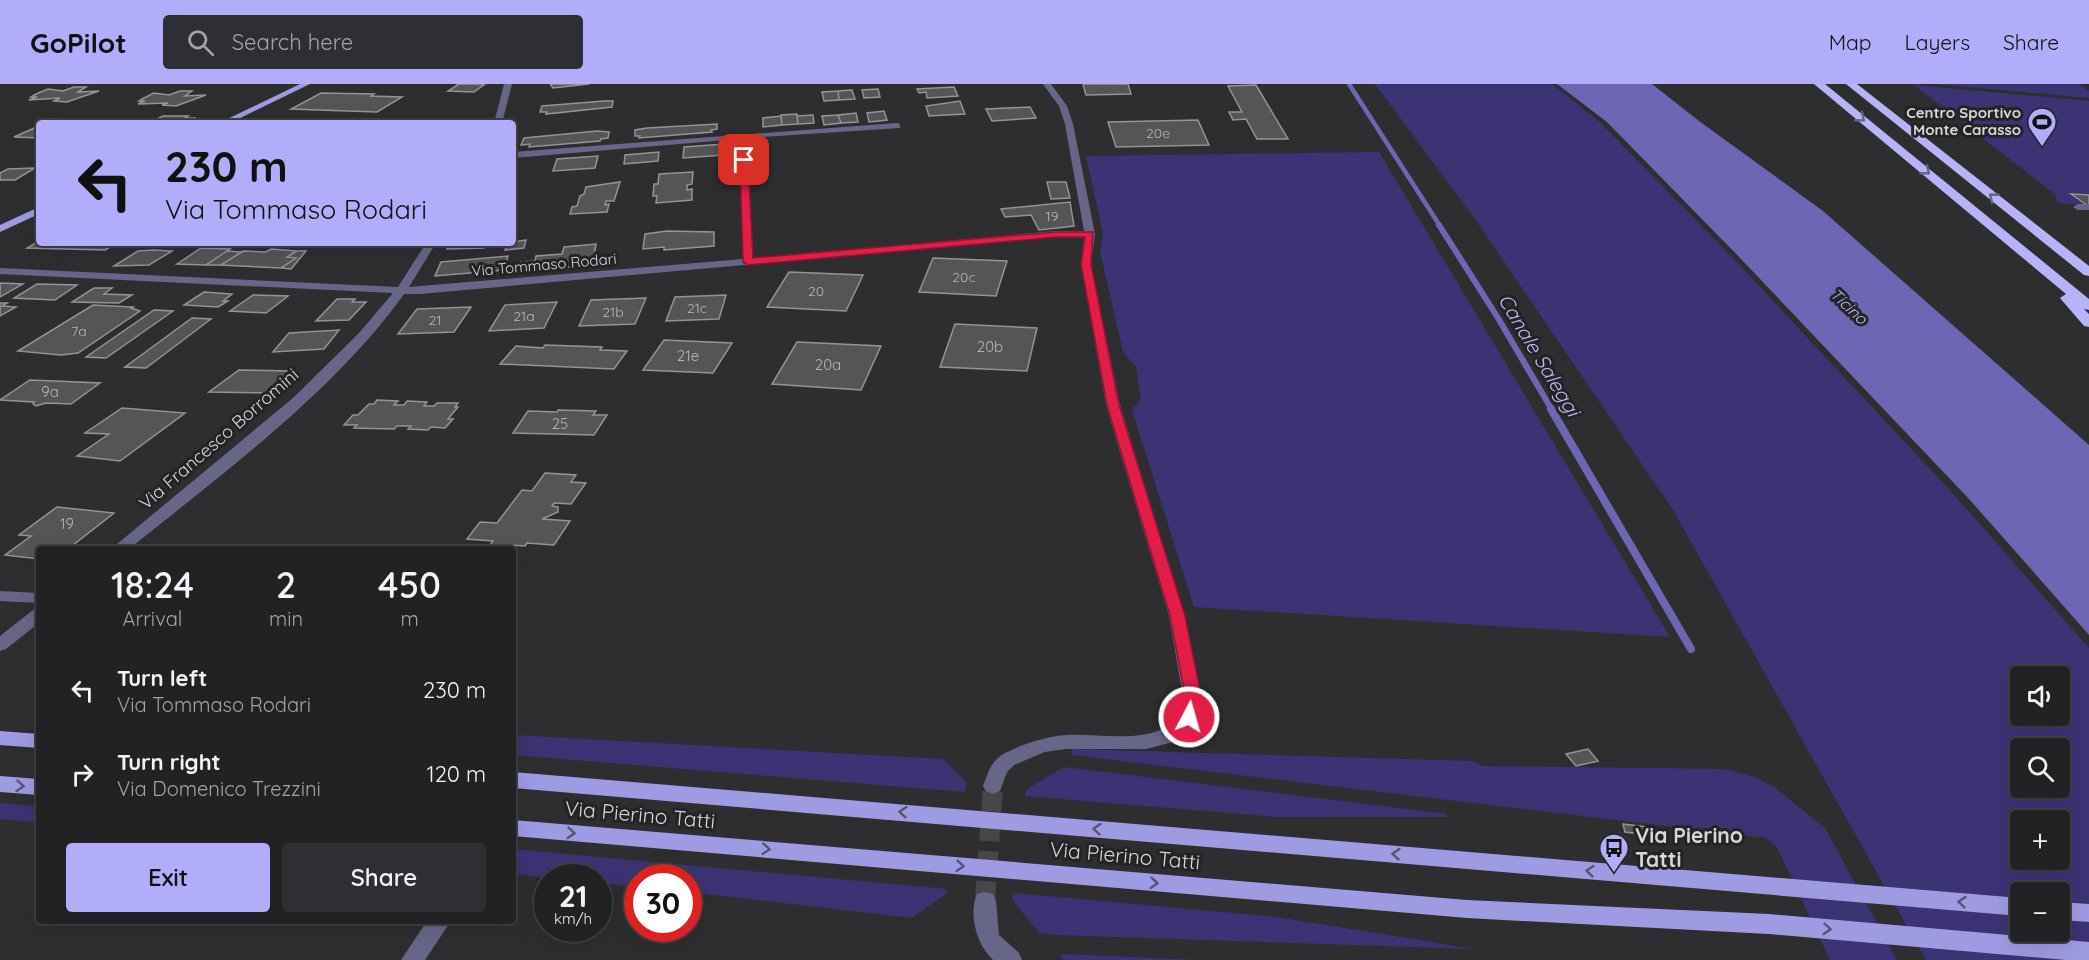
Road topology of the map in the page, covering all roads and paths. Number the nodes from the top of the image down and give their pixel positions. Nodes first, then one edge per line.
1 (306, 84) edge
2 (508, 84) edge
3 (1047, 84) edge
4 (1819, 84) edge
5 (1851, 84) edge
6 (230, 120) edge
7 (499, 120) edge
8 (897, 126) dead end
9 (743, 136) junction
10 (516, 155) edge
11 (36, 211) edge
12 (2020, 218) junction
13 (0, 229) edge
14 (1090, 234) junction
15 (429, 246) edge
16 (2030, 257) junction
17 (748, 262) junction
18 (2089, 263) edge
19 (0, 271) edge
20 (2089, 272) edge
21 (400, 291) junction
22 (2089, 306) edge
23 (2089, 323) edge
24 (123, 546) edge
25 (0, 596) edge
26 (36, 598) edge
27 (36, 616) edge
28 (0, 645) edge
29 (0, 738) edge
30 (36, 741) edge
31 (516, 780) edge
32 (0, 784) edge
33 (993, 786) tunnel mouth
34 (36, 787) edge
35 (516, 828) edge
36 (985, 901) tunnel mouth
37 (2010, 906) edge
38 (2070, 911) edge
39 (2089, 913) edge
40 (438, 924) edge
41 (2089, 952) edge
42 (412, 960) edge
43 (1011, 960) edge

1 - 6 main road
2 - 7 street
3 - 14 street
4 -> 16 highway
12 -> 5 highway
8 - 9 street
9 - 10 street
9 - 17 street
11 - 13 main road
12 - 18 highway
12 - 20 highway
14 - 17 street, Via Tommaso Rodari
14 - 33 street
15 - 21 street, Via Francesco Borromini
16 - 22 highway
16 - 23 highway
17 - 21 street, Via Tommaso Rodari
19 - 21 street, Via Tommaso Rodari
21 - 24 street, Via Francesco Borromini
25 - 26 street
27 - 28 street
29 - 30 main road
37 -> 31 main road, Via Pierino Tatti
32 -> 34 main road
35 -> 41 main road, Via Pierino Tatti
36 - 43 street
38 - 39 main road
40 - 42 street

